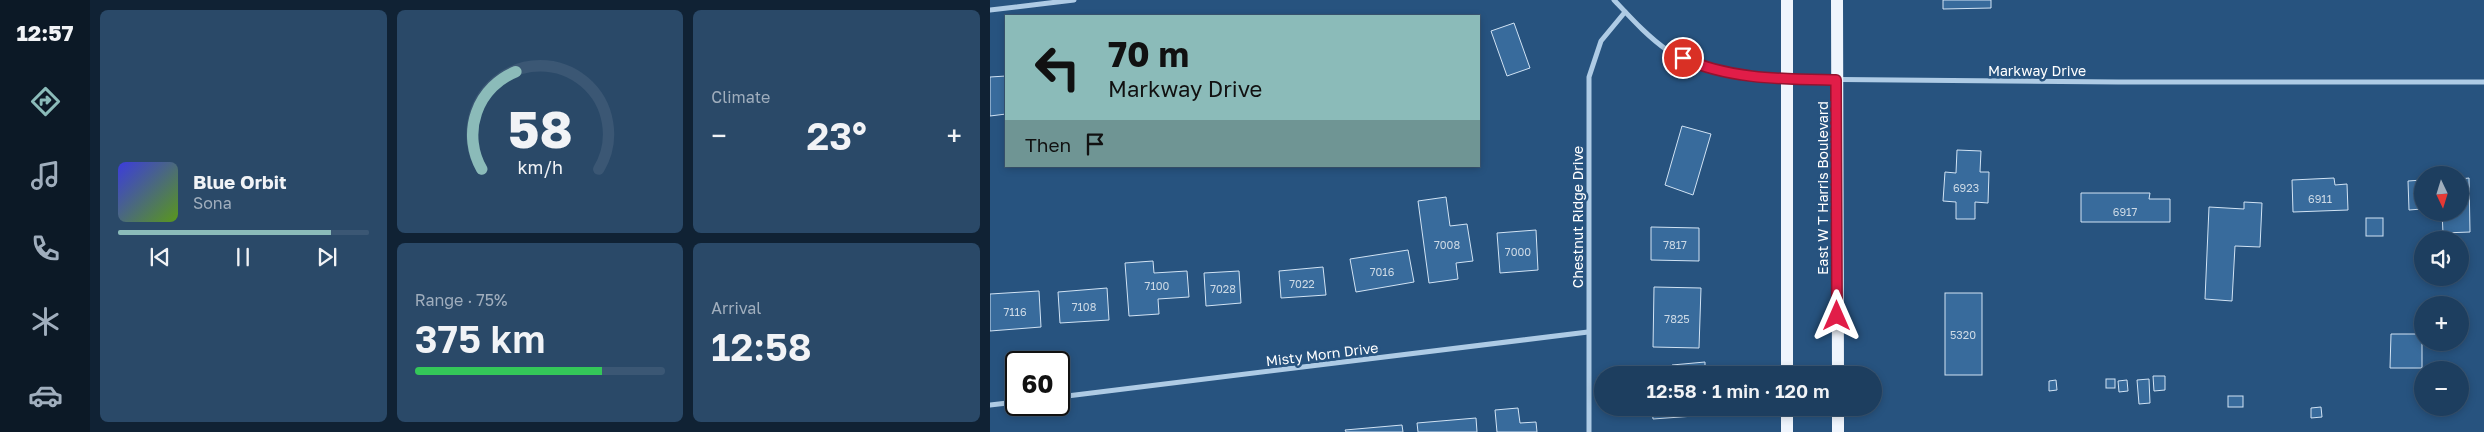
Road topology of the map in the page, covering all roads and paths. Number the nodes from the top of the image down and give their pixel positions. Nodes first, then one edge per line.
1 (1074, 0) edge
2 (1614, 0) edge
3 (1787, 0) edge
4 (1837, 0) edge
5 (990, 10) edge
6 (1625, 12) junction
7 (1786, 79) junction
8 (1836, 80) junction
9 (2484, 82) edge
10 (1588, 332) junction
11 (1787, 366) edge
12 (1838, 366) edge
13 (1070, 396) edge
14 (1005, 403) edge
15 (990, 405) edge
16 (1787, 416) edge
17 (1838, 416) edge
18 (1588, 432) edge
19 (1787, 432) edge
20 (1838, 432) edge

1 - 5 street
2 - 6 street, Markway Drive
3 - 7 main road
4 - 8 main road, East W T Harris Boulevard
6 - 7 street, Markway Drive
6 - 10 street, Chestnut Ridge Drive
7 - 8 street, Markway Drive
7 - 11 main road
8 - 9 street, Markway Drive
8 - 12 main road, East W T Harris Boulevard
10 - 13 street, Misty Morn Drive
10 - 18 street, Chestnut Ridge Drive
14 - 15 street
16 - 19 main road
17 - 20 main road

